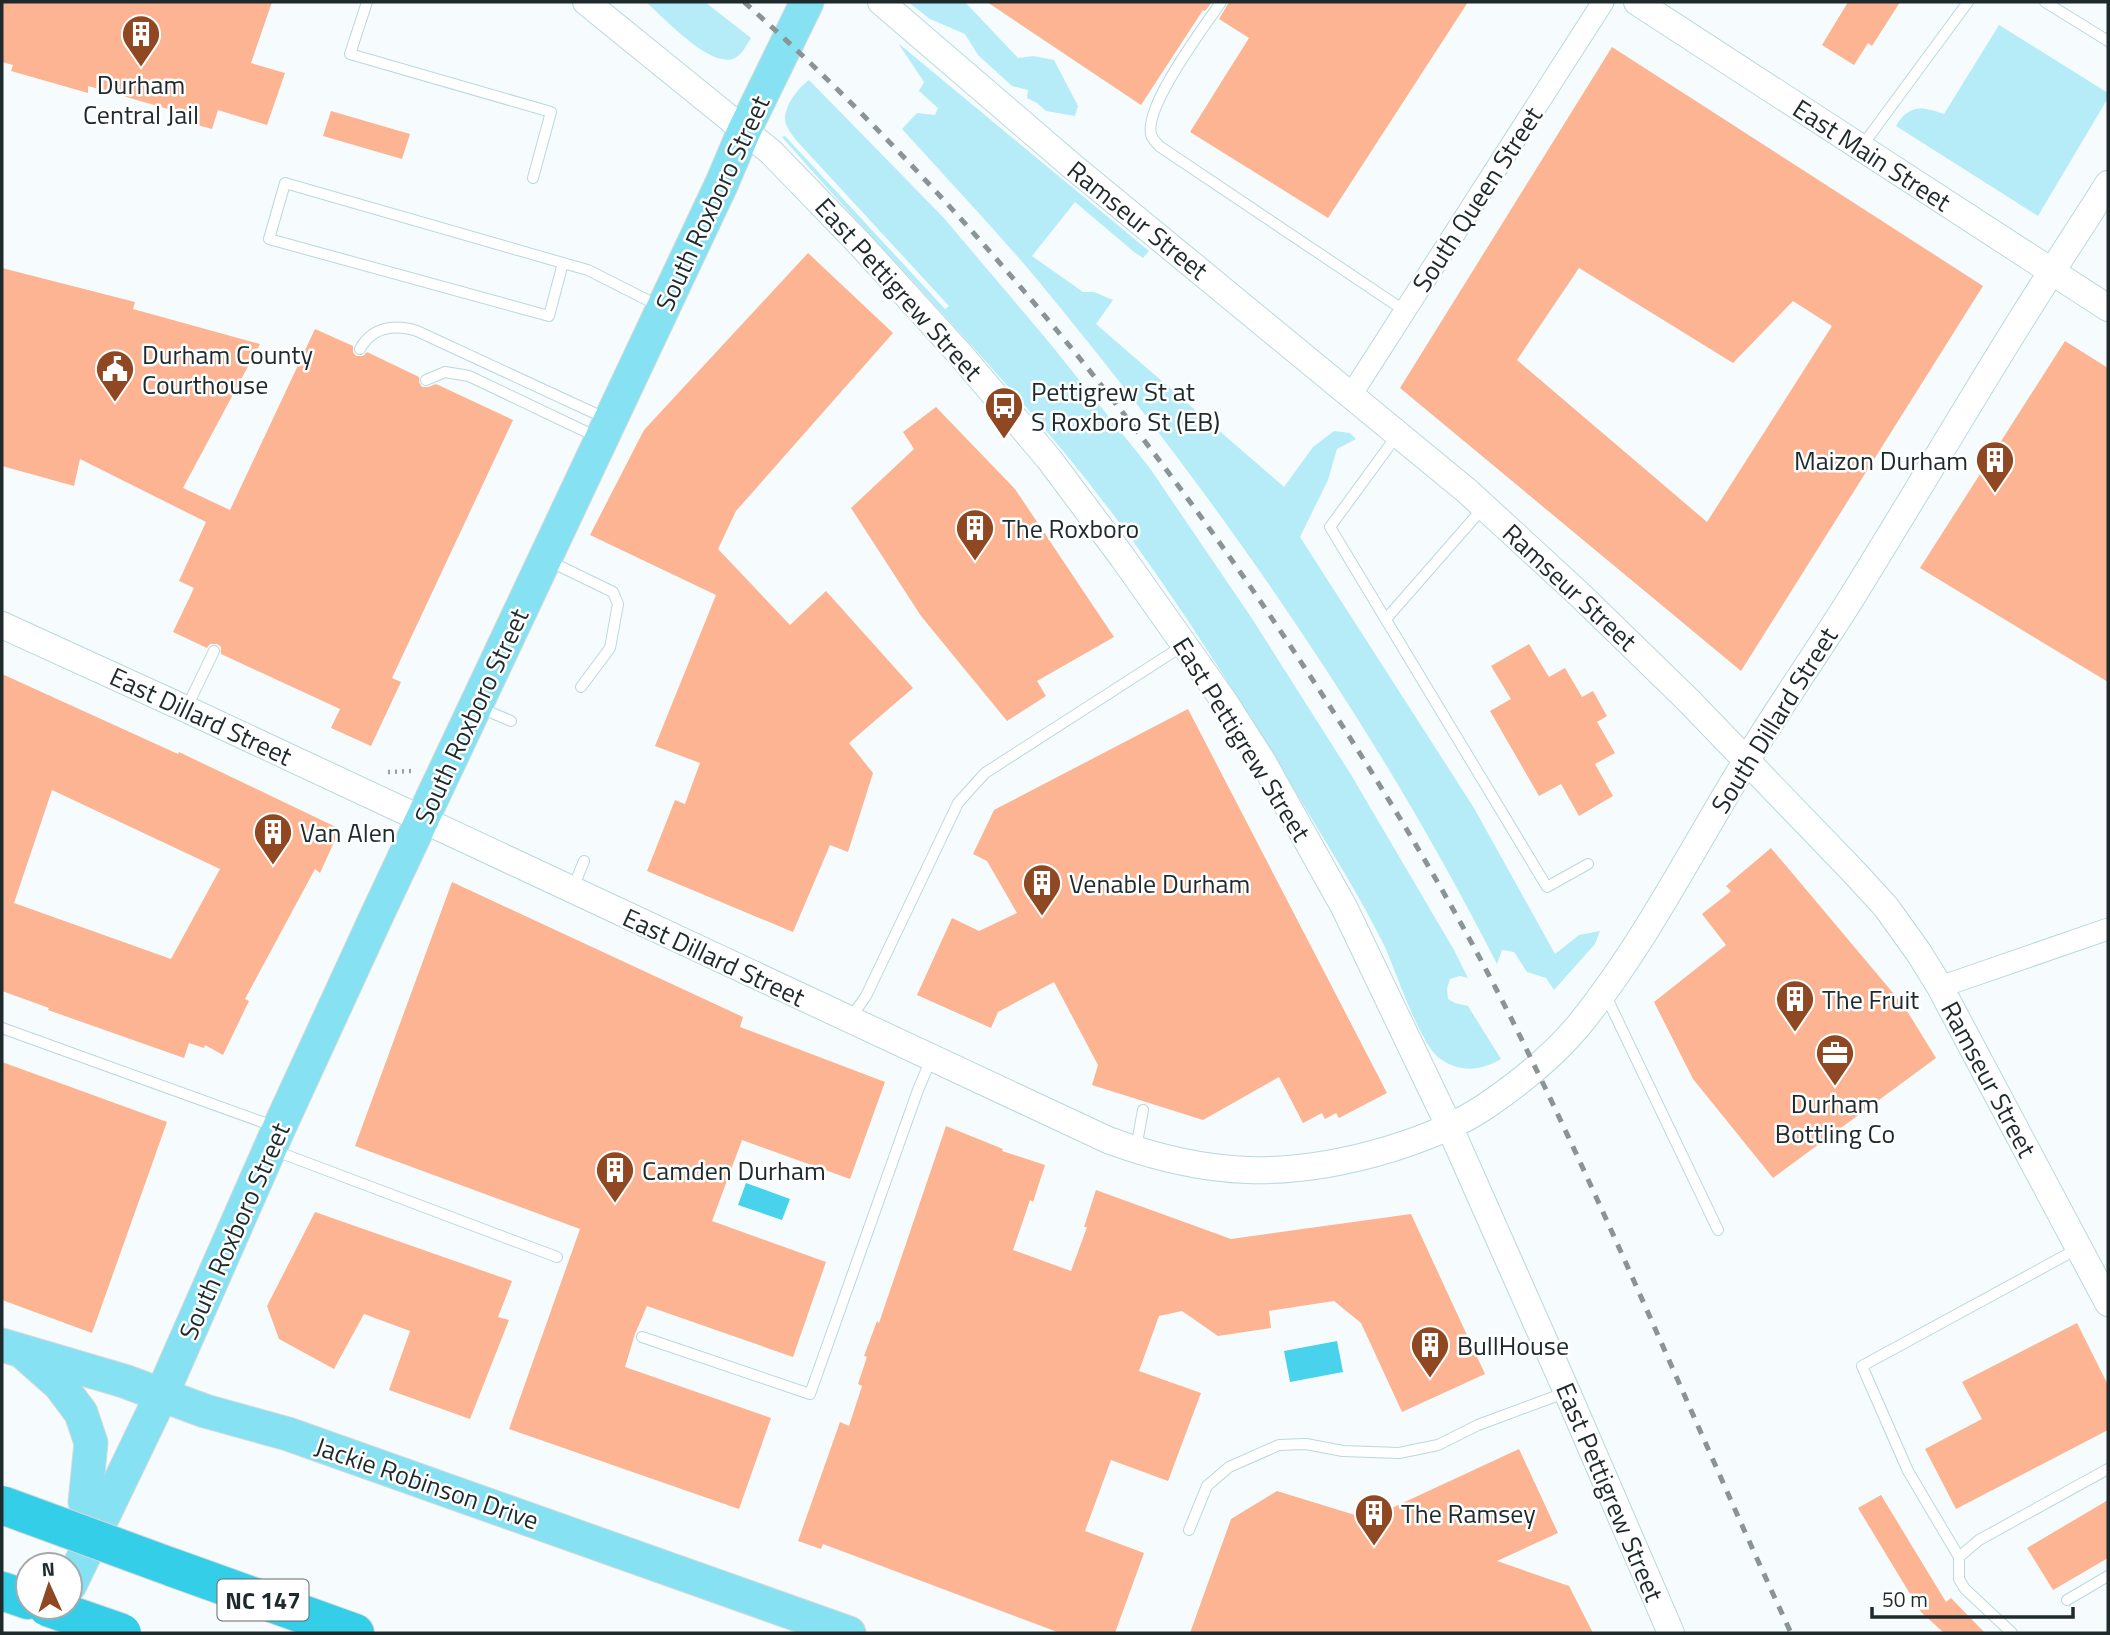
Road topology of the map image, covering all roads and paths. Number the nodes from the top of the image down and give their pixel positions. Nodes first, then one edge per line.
1 (368, 2) edge
2 (586, 2) edge
3 (807, 2) edge
4 (881, 2) edge
5 (1221, 2) edge
6 (1603, 2) edge
7 (1637, 2) edge
8 (1968, 2) edge
9 (2045, 2) edge
10 (2108, 41) edge
11 (744, 131) junction
12 (1860, 147) junction
13 (533, 178) dead end
14 (2108, 184) edge
15 (563, 263) junction
16 (2053, 272) junction
17 (664, 308) junction
18 (2108, 308) edge
19 (1405, 311) junction
20 (360, 349) dead end
21 (426, 380) dead end
22 (526, 381) junction
23 (1351, 396) junction
24 (518, 399) junction
25 (606, 430) junction
26 (1398, 435) junction
27 (1483, 507) junction
28 (544, 559) junction
29 (1386, 619) junction
30 (2, 625) edge
31 (1184, 645) junction
32 (214, 651) dead end
33 (581, 687) dead end
34 (475, 706) junction
35 (186, 709) junction
36 (511, 721) dead end
37 (1746, 761) junction
38 (422, 820) junction
39 (584, 861) dead end
40 (1588, 864) dead end
41 (572, 891) junction
42 (2108, 929) edge
43 (1940, 987) junction
44 (1604, 992) junction
45 (849, 1020) junction
46 (2, 1028) edge
47 (931, 1059) junction
48 (1143, 1110) dead end
49 (1450, 1128) junction
50 (275, 1138) junction
51 (1136, 1150) junction
52 (1718, 1230) dead end
53 (2079, 1248) junction
54 (557, 1257) dead end
55 (2108, 1303) edge
56 (642, 1337) dead end
57 (12, 1348) edge
58 (1567, 1392) junction
59 (162, 1394) junction
60 (2108, 1469) edge
61 (2, 1505) edge
62 (98, 1524) junction
63 (1189, 1530) dead end
64 (84, 1554) edge
65 (1959, 1557) junction
66 (2108, 1576) edge
67 (2067, 1600) dead end
68 (84, 1620) edge
69 (122, 1633) edge
70 (355, 1633) edge
71 (849, 1633) edge
72 (1671, 1633) edge
73 (2012, 1633) edge

1 - 13 lane
2 - 11 street, East Pettigrew Street
3 - 11 main road, South Roxboro Street
4 - 23 street, Ramseur Street
5 - 19 lane
6 - 19 street, South Queen Street
7 - 12 street, East Main Street
8 - 12 lane
9 - 10 lane
11 - 17 main road, South Roxboro Street
11 - 31 street, East Pettigrew Street
12 - 16 street, East Main Street
14 - 16 street, South Dillard Street
15 - 15 lane
15 - 17 lane
16 - 18 street, East Main Street
16 - 37 street, South Dillard Street
17 - 25 main road, South Roxboro Street
19 - 23 street, South Queen Street
20 - 22 lane
21 - 24 lane
22 - 24 lane
22 - 25 lane
23 - 26 street, Ramseur Street
24 - 25 lane
25 - 28 main road, South Roxboro Street
26 - 27 street, Ramseur Street
26 - 29 lane
27 - 29 lane
27 - 37 street, Ramseur Street
28 - 33 lane
28 - 34 main road, South Roxboro Street
29 - 40 lane
30 - 35 street, East Dillard Street
31 - 45 lane
31 - 49 street, East Pettigrew Street
32 - 35 lane
34 - 36 lane
34 - 38 main road, South Roxboro Street
35 - 38 street, East Dillard Street
37 - 43 street, Ramseur Street
37 - 44 street, South Dillard Street
38 - 41 street, East Dillard Street
38 - 50 main road, South Roxboro Street
39 - 41 lane
41 - 45 street, East Dillard Street
42 - 43 street
43 - 53 street, Ramseur Street
44 - 49 street, South Dillard Street
44 - 52 lane
45 - 47 street, East Dillard Street
46 - 50 lane
47 - 51 street, East Dillard Street
47 - 56 lane
48 - 51 lane
49 - 51 street, East Dillard Street
49 - 58 street, East Pettigrew Street
50 - 54 lane
50 - 59 main road, South Roxboro Street
53 - 55 street, Ramseur Street
53 - 65 lane
57 - 59 main road, Jackie Robinson Drive
57 - 62 main road
58 - 63 lane
58 - 72 street, East Pettigrew Street
59 - 62 main road, South Roxboro Street
59 - 71 main road, Jackie Robinson Drive
60 - 65 lane
61 - 70 highway, NC 147, bridge
62 - 64 main road, South Roxboro Street
65 - 73 lane
66 - 67 lane
68 - 69 highway, bridge

